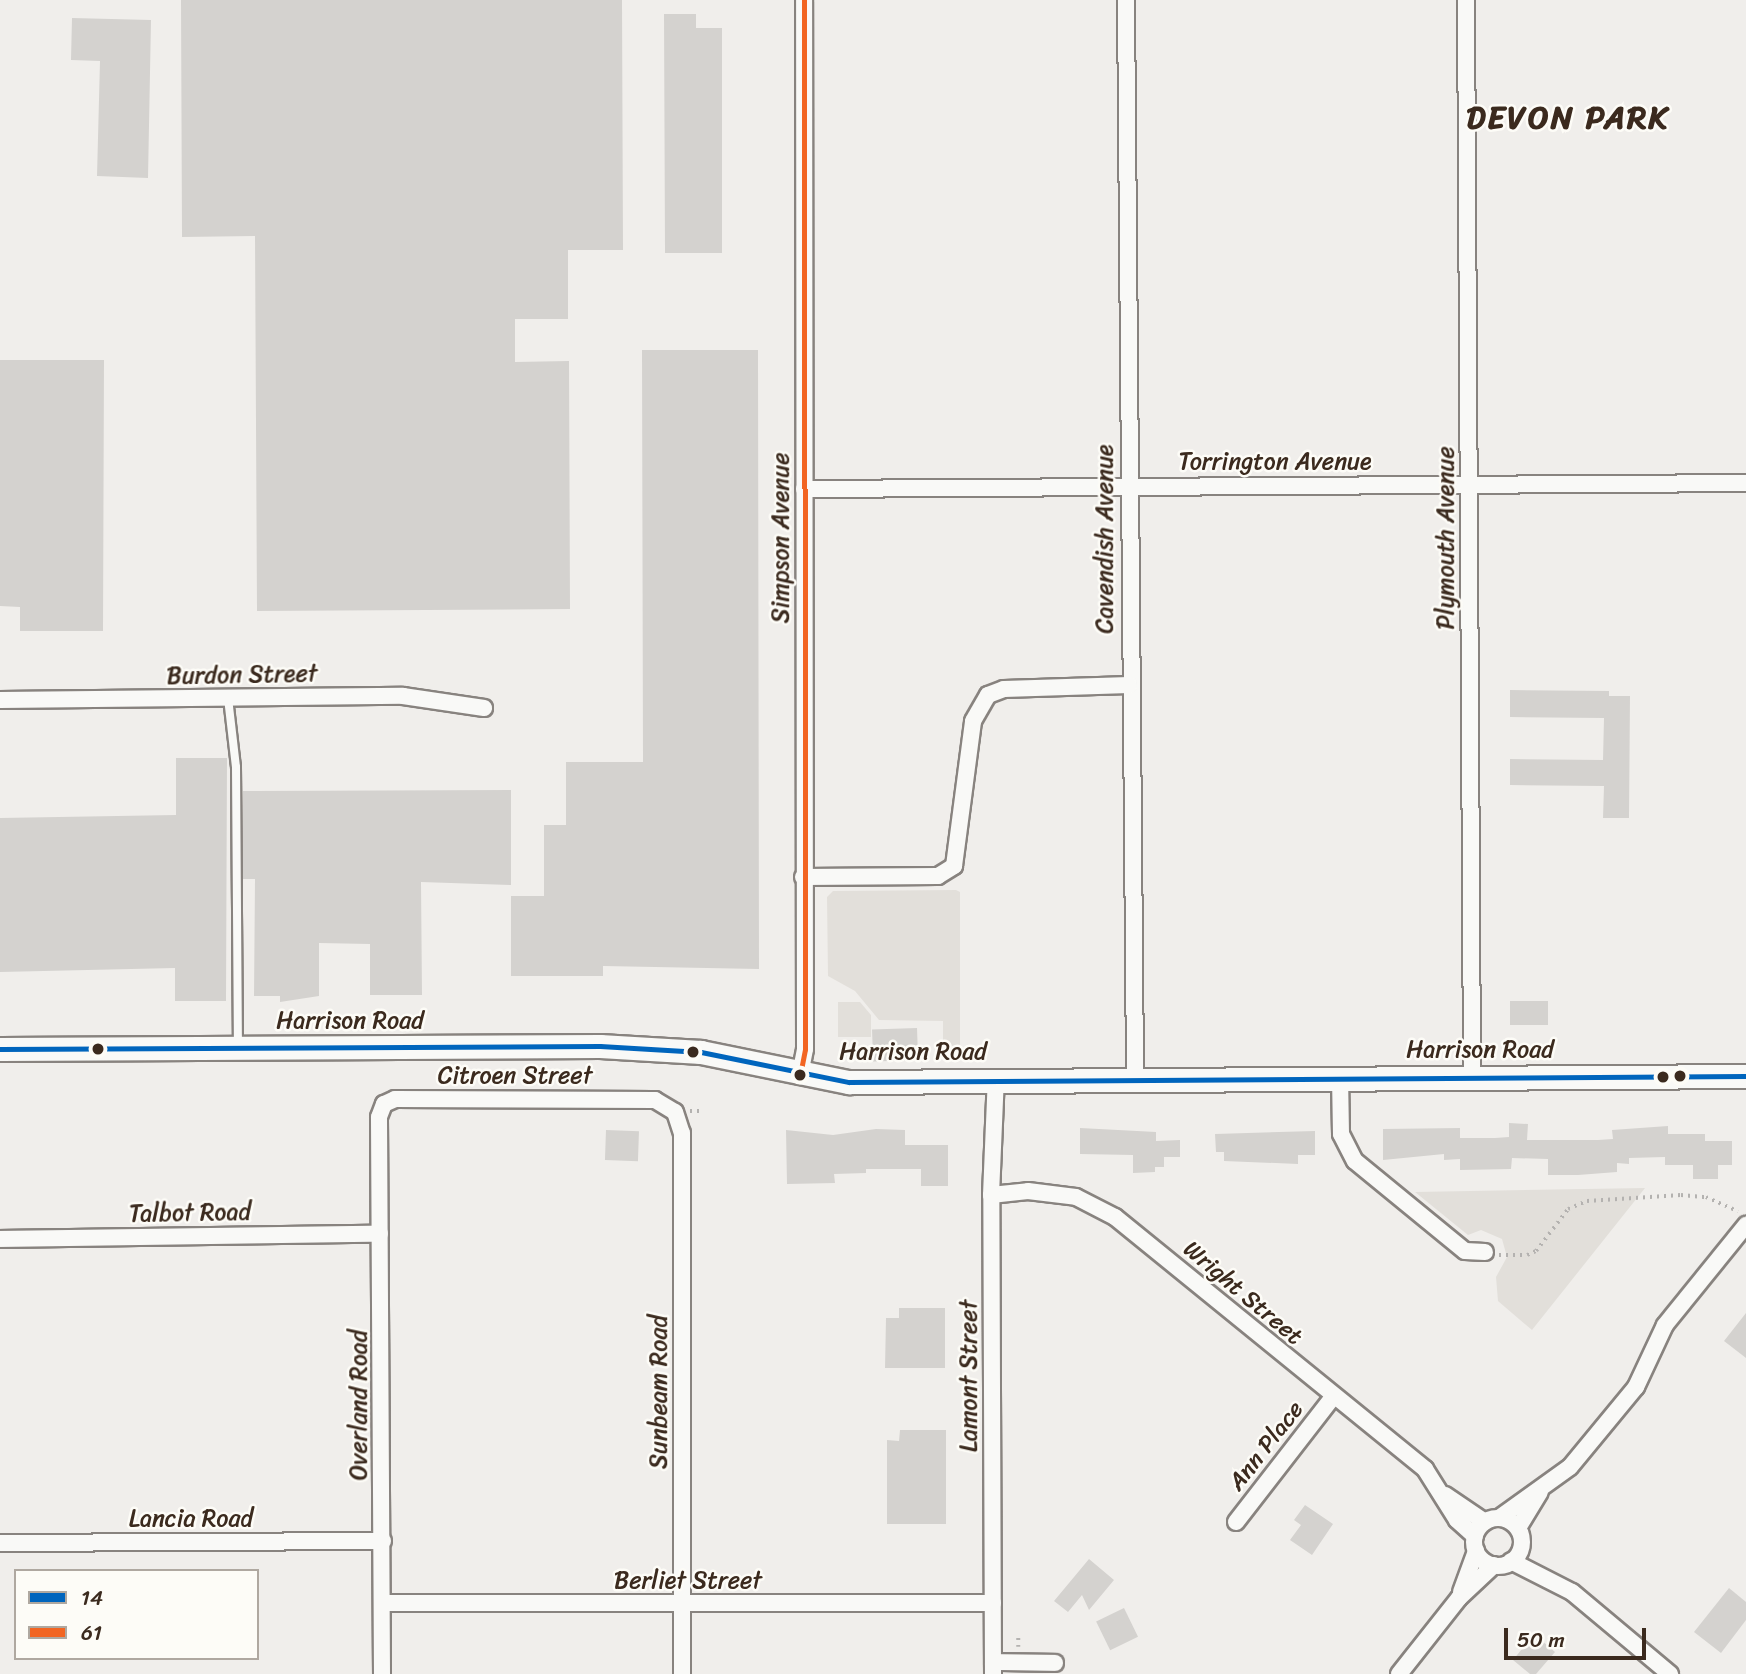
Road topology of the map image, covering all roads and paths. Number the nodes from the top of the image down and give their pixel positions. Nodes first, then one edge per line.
1 (804, 0) edge
2 (1126, 0) edge
3 (1466, 0) edge
4 (1746, 482) edge
5 (1468, 484) junction
6 (1128, 486) junction
7 (804, 489) junction
8 (1129, 685) junction
9 (228, 698) junction
10 (0, 700) edge
11 (484, 708) dead end
12 (803, 877) junction
13 (238, 1048) junction
14 (0, 1049) edge
15 (800, 1075) junction
16 (1340, 1076) junction
17 (1472, 1076) junction
18 (1746, 1076) edge
19 (996, 1078) junction
20 (1135, 1078) junction
21 (676, 1112) joint
22 (379, 1135) joint
23 (991, 1195) junction
24 (1746, 1216) edge
25 (1746, 1225) edge
26 (380, 1234) junction
27 (0, 1239) edge
28 (1485, 1252) joint
29 (1333, 1397) junction
30 (1437, 1490) junction
31 (1541, 1490) junction
32 (1492, 1520) junction
33 (1236, 1522) dead end
34 (1518, 1528) junction
35 (383, 1541) junction
36 (0, 1543) edge
37 (1476, 1543) junction
38 (1516, 1556) junction
39 (1494, 1566) junction
40 (1459, 1598) junction
41 (383, 1603) junction
42 (993, 1603) junction
43 (681, 1604) junction
44 (1055, 1664) dead end
45 (993, 1668) edge
46 (382, 1674) edge
47 (682, 1674) edge
48 (1399, 1674) edge
49 (1670, 1674) edge

1 - 7 street, Simpson Avenue
2 - 6 street, Cavendish Avenue
3 - 5 street, Plymouth Avenue
4 - 5 street, Torrington Avenue
5 - 6 street, Torrington Avenue
5 - 17 street, Plymouth Avenue
6 - 7 street, Torrington Avenue
6 - 8 street, Cavendish Avenue
7 - 12 street, Simpson Avenue
8 - 12 street
8 - 20 street, Cavendish Avenue
9 - 10 street, Burdon Street
9 - 11 street, Burdon Street
9 - 13 lane
12 - 15 street, Simpson Avenue
13 - 14 street, Harrison Road
13 - 15 street, Harrison Road
15 - 19 street, Harrison Road
16 - 17 street, Harrison Road
16 - 20 street, Harrison Road
16 - 28 street
17 - 18 street, Harrison Road
19 - 20 street, Harrison Road
19 - 23 street, Lamont Street
21 - 22 street, Citroen Street
21 - 43 street, Sunbeam Road
22 - 26 street, Overland Road
23 - 29 street, Wright Street
23 - 42 street, Lamont Street
24 - 28 path
25 - 31 street
26 - 27 street, Talbot Road
26 - 35 street, Overland Road
29 - 30 street, Wright Street
29 - 33 street, Ann Place
30 - 32 street, Wright Street
30 - 37 street, Wright Street
31 - 32 street
31 - 34 street
32 - 34 street
32 - 37 street
34 - 38 street
35 - 36 street, Lancia Road
35 - 41 street, Overland Road
37 - 39 street
37 - 40 street
38 - 39 street
38 - 49 street
39 - 40 street
40 - 48 street
41 - 43 street, Berliet Street
41 - 46 street, Overland Road
42 - 43 street, Berliet Street
42 - 45 street, Lamont Street
43 - 47 street, Sunbeam Road
44 - 45 street

